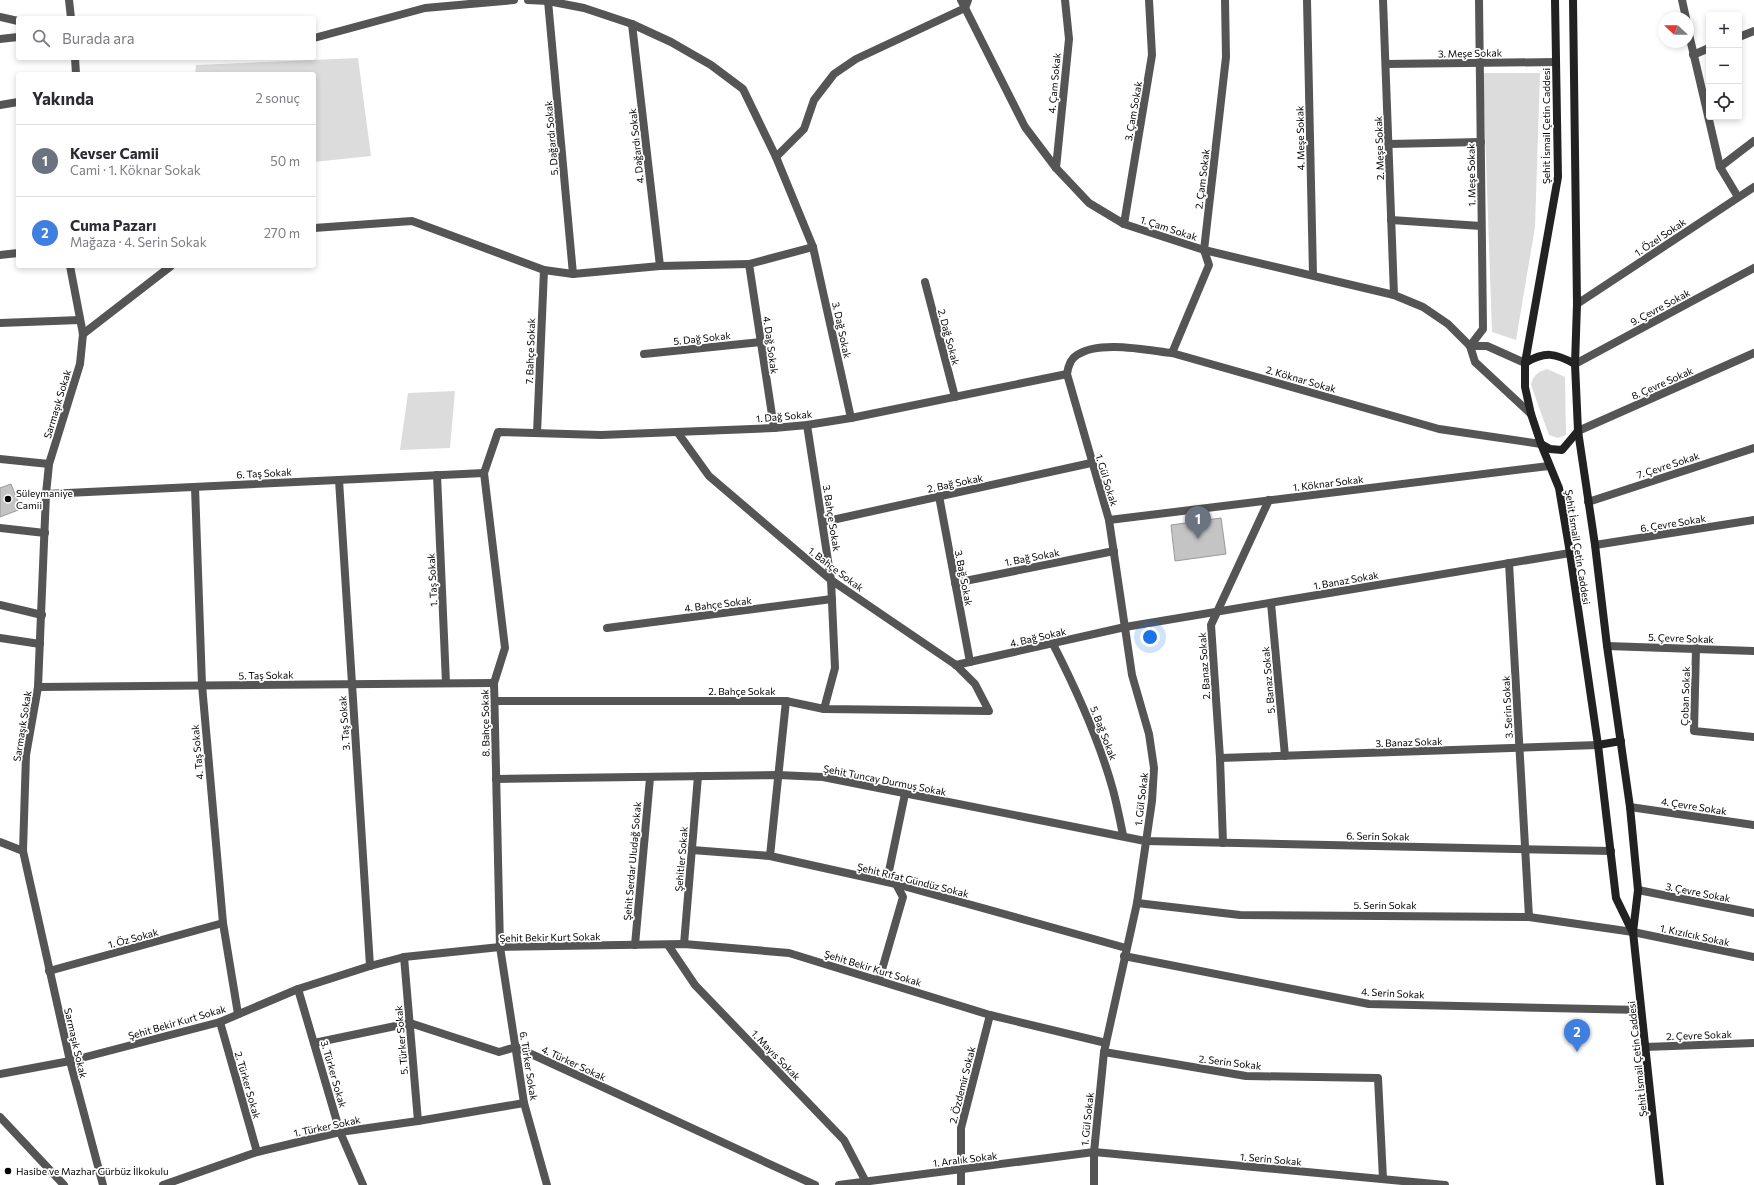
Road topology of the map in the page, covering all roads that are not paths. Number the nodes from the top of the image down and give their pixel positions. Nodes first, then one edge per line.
1 (69, 0) edge
2 (514, 0) edge
3 (528, 0) edge
4 (961, 0) edge
5 (968, 0) edge
6 (1065, 0) edge
7 (1149, 0) edge
8 (1225, 0) edge
9 (1307, 0) edge
10 (1383, 0) edge
11 (1479, 0) edge
12 (1555, 0) edge
13 (1574, 0) edge
14 (1682, 0) edge
15 (548, 1) junction
16 (965, 8) junction
17 (1685, 12) edge
18 (71, 16) edge
19 (0, 18) edge
20 (16, 21) edge
21 (632, 24) junction
22 (1754, 31) edge
23 (1742, 36) edge
24 (316, 37) edge
25 (16, 38) edge
26 (0, 39) edge
27 (1691, 48) edge
28 (1706, 49) edge
29 (1692, 55) junction
30 (75, 60) edge
31 (1556, 62) junction
32 (1480, 63) junction
33 (1386, 64) junction
34 (76, 72) edge
35 (16, 102) edge
36 (0, 105) edge
37 (1754, 141) edge
38 (1481, 142) junction
39 (1388, 144) junction
40 (776, 157) junction
41 (1720, 167) junction
42 (1056, 168) junction
43 (1754, 187) edge
44 (1738, 197) junction
45 (1391, 220) junction
46 (1124, 224) junction
47 (1482, 226) junction
48 (316, 228) edge
49 (813, 247) junction
50 (1204, 250) junction
51 (16, 253) edge
52 (0, 255) edge
53 (749, 264) junction
54 (660, 266) junction
55 (70, 268) edge
56 (168, 268) edge
57 (1754, 268) edge
58 (544, 270) junction
59 (573, 274) junction
60 (1313, 275) junction
61 (925, 282) dead end
62 (1394, 295) junction
63 (1577, 304) junction
64 (80, 320) junction
65 (0, 323) edge
66 (83, 334) junction
67 (761, 342) junction
68 (1470, 346) junction
69 (1172, 352) junction
70 (1754, 353) edge
71 (644, 354) dead end
72 (1526, 363) junction
73 (1575, 364) junction
74 (1067, 374) junction
75 (955, 397) junction
76 (1532, 414) junction
77 (851, 418) junction
78 (807, 425) junction
79 (774, 428) junction
80 (1578, 431) junction
81 (498, 432) joint
82 (678, 432) junction
83 (537, 434) junction
84 (1541, 444) junction
85 (1754, 448) edge
86 (0, 459) edge
87 (1092, 463) junction
88 (49, 464) junction
89 (1549, 466) junction
90 (484, 473) junction
91 (437, 475) junction
92 (339, 480) junction
93 (195, 487) junction
94 (46, 494) junction
95 (939, 496) junction
96 (1269, 500) junction
97 (1588, 502) junction
98 (1109, 520) junction
99 (1754, 520) edge
100 (823, 522) junction
101 (0, 528) edge
102 (45, 534) junction
103 (1595, 545) junction
104 (1114, 551) junction
105 (1570, 553) junction
106 (1509, 563) junction
107 (831, 580) junction
108 (955, 583) junction
109 (832, 599) junction
110 (1271, 603) junction
111 (0, 605) edge
112 (1218, 612) junction
113 (42, 614) junction
114 (1125, 627) junction
115 (606, 628) dead end
116 (0, 638) edge
117 (40, 644) junction
118 (1053, 644) junction
119 (1607, 646) junction
120 (1696, 648) junction
121 (1754, 651) edge
122 (970, 662) junction
123 (956, 665) junction
124 (446, 683) junction
125 (494, 683) junction
126 (352, 684) junction
127 (202, 685) junction
128 (38, 687) junction
129 (495, 701) junction
130 (786, 702) junction
131 (824, 709) junction
132 (988, 711) joint
133 (1754, 737) edge
134 (1621, 741) junction
135 (1598, 745) junction
136 (1519, 748) junction
137 (1285, 756) junction
138 (1220, 758) junction
139 (778, 775) junction
140 (698, 776) junction
141 (650, 778) junction
142 (496, 779) junction
143 (904, 794) junction
144 (1630, 807) junction
145 (1754, 825) edge
146 (1123, 835) junction
147 (1146, 841) junction
148 (0, 842) edge
149 (1223, 843) junction
150 (1525, 849) junction
151 (692, 850) junction
152 (1611, 851) junction
153 (23, 852) junction
154 (770, 856) junction
155 (896, 884) junction
156 (1638, 890) junction
157 (1137, 903) junction
158 (1754, 913) edge
159 (1529, 917) junction
160 (223, 924) junction
161 (1632, 932) junction
162 (684, 944) junction
163 (634, 945) junction
164 (668, 945) junction
165 (500, 947) junction
166 (1125, 952) junction
167 (404, 957) junction
168 (1754, 957) edge
169 (370, 966) junction
170 (49, 971) junction
171 (879, 980) junction
172 (298, 990) junction
173 (1641, 1010) junction
174 (238, 1014) junction
175 (990, 1015) junction
176 (220, 1022) junction
177 (410, 1023) junction
178 (314, 1043) junction
179 (1754, 1043) edge
180 (1106, 1044) junction
181 (516, 1047) junction
182 (1645, 1047) junction
183 (1104, 1052) junction
184 (70, 1061) junction
185 (0, 1074) edge
186 (524, 1103) junction
187 (0, 1117) edge
188 (418, 1121) junction
189 (340, 1132) junction
190 (257, 1152) junction
191 (1094, 1152) junction
192 (961, 1169) junction
193 (1383, 1179) junction
194 (866, 1182) junction
195 (885, 1182) edge
196 (64, 1185) edge
197 (103, 1185) edge
198 (164, 1185) edge
199 (363, 1185) edge
200 (547, 1185) edge
201 (815, 1185) edge
202 (839, 1185) edge
203 (961, 1185) edge
204 (1094, 1185) edge
205 (1445, 1185) edge
206 (1660, 1185) edge

1 - 18 street
2 - 24 street
3 - 15 street, 3. Dağ Sokak
4 - 16 street, 1. Çam Sokak
5 - 16 street
6 - 42 street, 4. Çam Sokak
7 - 46 street, 3. Çam Sokak
8 - 50 street, 2. Çam Sokak
9 - 60 street, 4. Meşe Sokak
10 - 33 street, 2. Meşe Sokak
11 - 32 street, 1. Meşe Sokak
12 - 31 street, Şehit İsmail Çetin Caddesi
13 - 63 street, Şehit İsmail Çetin Caddesi
14 - 17 street
15 - 21 street, 3. Dağ Sokak
15 - 59 street, 5. Dağardı Sokak
16 - 40 street
16 - 42 street, 1. Çam Sokak
19 - 20 street
21 - 40 street, 3. Dağ Sokak
21 - 54 street, 4. Dağardı Sokak
22 - 23 street
25 - 26 street
27 - 29 street
28 - 29 street
29 - 41 street
30 - 34 street
31 - 32 street, 3. Meşe Sokak
31 - 72 street, Şehit İsmail Çetin Caddesi
32 - 33 street, 3. Meşe Sokak
32 - 38 street, 1. Meşe Sokak
33 - 39 street, 2. Meşe Sokak
35 - 36 street
37 - 41 street
38 - 39 street
38 - 47 street, 1. Meşe Sokak
39 - 45 street, 2. Meşe Sokak
40 - 49 street, 3. Dağ Sokak
41 - 44 street
42 - 46 street, 1. Çam Sokak
43 - 44 street, 1. Özel Sokak
44 - 63 street, 1. Özel Sokak
45 - 47 street
45 - 62 street, 2. Meşe Sokak
46 - 50 street, 1. Çam Sokak
47 - 68 street, 1. Meşe Sokak
48 - 58 street
49 - 53 street
49 - 77 street, 3. Dağ Sokak
50 - 60 street, 1. Çam Sokak
50 - 69 street, 2. Çam Sokak
51 - 52 street
53 - 54 street
53 - 67 street, 4. Dağ Sokak
54 - 59 street
55 - 64 street, Sarmaşık Sokak
56 - 66 street
57 - 73 street, 9. Çevre Sokak
58 - 59 street
58 - 83 street, 7. Bahçe Sokak
60 - 62 street, 1. Çam Sokak
61 - 75 street, 2. Dağ Sokak
62 - 68 street, 1. Çam Sokak
63 - 73 street, Şehit İsmail Çetin Caddesi
64 - 65 street
64 - 66 street, Sarmaşık Sokak
66 - 88 street, Sarmaşık Sokak
67 - 71 street, 5. Dağ Sokak
67 - 79 street, 4. Dağ Sokak
68 - 72 street
68 - 76 street
69 - 74 street, 2. Köknar Sokak
69 - 84 street, 2. Köknar Sokak
70 - 80 street, 8. Çevre Sokak
72 - 73 street
72 - 76 street, Şehit İsmail Çetin Caddesi
73 - 80 street, Şehit İsmail Çetin Caddesi
74 - 75 street, 1. Dağ Sokak
74 - 87 street, 1. Gül Sokak
75 - 77 street, 1. Dağ Sokak
76 - 84 street, Şehit İsmail Çetin Caddesi
77 - 78 street, 1. Dağ Sokak
78 - 79 street, 1. Dağ Sokak
78 - 100 street, 3. Bahçe Sokak
79 - 82 street, 1. Dağ Sokak
80 - 84 street
80 - 97 street, Şehit İsmail Çetin Caddesi
81 - 83 street, 1. Dağ Sokak
81 - 90 street, 8. Bahçe Sokak
82 - 83 street, 1. Dağ Sokak
82 - 107 street, 1. Bahçe Sokak
84 - 89 street, Şehit İsmail Çetin Caddesi
85 - 97 street, 7. Çevre Sokak
86 - 88 street
87 - 95 street, 2. Bağ Sokak
87 - 98 street, 1. Gül Sokak
88 - 94 street, Sarmaşık Sokak
89 - 96 street, 1. Köknar Sokak
89 - 105 street, Şehit İsmail Çetin Caddesi
90 - 91 street, 6. Taş Sokak
90 - 125 street, 8. Bahçe Sokak
91 - 92 street, 6. Taş Sokak
91 - 124 street, 1. Taş Sokak
92 - 93 street, 6. Taş Sokak
92 - 126 street, 3. Taş Sokak
93 - 94 street, 6. Taş Sokak
93 - 127 street, 4. Taş Sokak
94 - 102 street, Sarmaşık Sokak
95 - 100 street, 2. Bağ Sokak
95 - 108 street, 3. Bağ Sokak
96 - 98 street, 1. Köknar Sokak
96 - 112 street, 2. Banaz Sokak
97 - 103 street, Şehit İsmail Çetin Caddesi
98 - 104 street, 1. Gül Sokak
99 - 103 street, 6. Çevre Sokak
100 - 107 street, 3. Bahçe Sokak
101 - 102 street
102 - 113 street, Sarmaşık Sokak
103 - 119 street, Şehit İsmail Çetin Caddesi
104 - 108 street, 1. Bağ Sokak
104 - 114 street, 1. Gül Sokak
105 - 106 street, 1. Banaz Sokak
105 - 135 street, Şehit İsmail Çetin Caddesi
106 - 110 street, 1. Banaz Sokak
106 - 136 street, 3. Serin Sokak
107 - 109 street, 3. Bahçe Sokak
107 - 123 street, 1. Bahçe Sokak
108 - 122 street, 3. Bağ Sokak
109 - 115 street, 4. Bahçe Sokak
109 - 131 street, 3. Bahçe Sokak
110 - 112 street, 1. Banaz Sokak
110 - 137 street, 5. Banaz Sokak
111 - 113 street
112 - 114 street, 1. Banaz Sokak
112 - 138 street, 2. Banaz Sokak
113 - 117 street, Sarmaşık Sokak
114 - 118 street, 4. Bağ Sokak
114 - 147 street, 1. Gül Sokak
116 - 117 street
117 - 128 street, Sarmaşık Sokak
118 - 122 street, 4. Bağ Sokak
118 - 146 street, 5. Bağ Sokak
119 - 120 street, 5. Çevre Sokak
119 - 134 street, Şehit İsmail Çetin Caddesi
120 - 121 street, 5. Çevre Sokak
120 - 133 street, Çoban Sokak
122 - 123 street, 4. Bağ Sokak
123 - 132 street, 1. Bahçe Sokak
124 - 125 street, 5. Taş Sokak
124 - 126 street, 5. Taş Sokak
125 - 129 street, 8. Bahçe Sokak
126 - 127 street, 5. Taş Sokak
126 - 169 street, 3. Taş Sokak
127 - 128 street, 5. Taş Sokak
127 - 160 street, 4. Taş Sokak
128 - 153 street, Sarmaşık Sokak
129 - 130 street, 2. Bahçe Sokak
129 - 142 street, 8. Bahçe Sokak
130 - 131 street, 2. Bahçe Sokak
130 - 139 street
131 - 132 street, 2. Bahçe Sokak
134 - 135 street
134 - 144 street, Şehit İsmail Çetin Caddesi
135 - 136 street, 3. Banaz Sokak
135 - 152 street, Şehit İsmail Çetin Caddesi
136 - 137 street, 3. Banaz Sokak
136 - 150 street, 3. Serin Sokak
137 - 138 street, 3. Banaz Sokak
138 - 149 street, 2. Banaz Sokak
139 - 140 street, Şehit Tuncay Durmuş Sokak
139 - 143 street, Şehit Tuncay Durmuş Sokak
139 - 154 street
140 - 141 street, Şehit Tuncay Durmuş Sokak
140 - 151 street, Şehitler Sokak
141 - 142 street, Şehit Tuncay Durmuş Sokak
141 - 163 street, Şehit Serdar UIudağ Sokak
142 - 165 street, 8. Bahçe Sokak
143 - 146 street, Şehit Tuncay Durmuş Sokak
143 - 155 street
144 - 145 street, 4. Çevre Sokak
144 - 156 street, Şehit İsmail Çetin Caddesi
146 - 147 street, Şehit Tuncay Durmuş Sokak
147 - 149 street, 6. Serin Sokak
147 - 157 street, 1. Gül Sokak
148 - 153 street
149 - 150 street, 6. Serin Sokak
150 - 152 street, 6. Serin Sokak
150 - 159 street, 3. Serin Sokak
151 - 154 street, Şehit Rıfat Gündüz Sokak
151 - 162 street, Şehitler Sokak
152 - 161 street, Şehit İsmail Çetin Caddesi
153 - 170 street, Sarmaşık Sokak
154 - 155 street, Şehit Rıfat Gündüz Sokak
155 - 166 street, Şehit Rıfat Gündüz Sokak
155 - 171 street
156 - 158 street, 3. Çevre Sokak
156 - 161 street, Şehit İsmail Çetin Caddesi
157 - 159 street, 5. Serin Sokak
157 - 166 street, 1. Gül Sokak
159 - 161 street, 5. Serin Sokak
160 - 170 street, 1. Öz Sokak
160 - 174 street, 4. Taş Sokak
161 - 168 street, 1. Kızılcık Sokak
161 - 173 street, Şehit İsmail Çetin Caddesi
162 - 164 street, Şehit Bekir Kurt Sokak
162 - 171 street, Şehit Bekir Kurt Sokak
163 - 164 street, Şehit Bekir Kurt Sokak
163 - 165 street, Şehit Bekir Kurt Sokak
164 - 194 street, 1. Mayıs Sokak
165 - 167 street, Şehit Bekir Kurt Sokak
165 - 181 street, 6. Türker Sokak
166 - 173 street, 4. Serin Sokak
166 - 180 street, 1. Gül Sokak
167 - 169 street, Şehit Bekir Kurt Sokak
167 - 177 street, 5. Türker Sokak
169 - 172 street, Şehit Bekir Kurt Sokak
170 - 184 street, Sarmaşık Sokak
171 - 175 street, Şehit Bekir Kurt Sokak
172 - 174 street, Şehit Bekir Kurt Sokak
172 - 178 street, 3. Türker Sokak
173 - 182 street, Şehit İsmail Çetin Caddesi
174 - 176 street, Şehit Bekir Kurt Sokak
175 - 180 street, Şehit Bekir Kurt Sokak
175 - 192 street, 2. Özdemir Sokak
176 - 184 street, Şehit Bekir Kurt Sokak
176 - 190 street, 2. Türker Sokak
177 - 178 street
177 - 181 street
177 - 188 street, 5. Türker Sokak
178 - 189 street, 3. Türker Sokak
179 - 182 street, 2. Çevre Sokak
180 - 183 street, 1. Gül Sokak
181 - 186 street, 6. Türker Sokak
181 - 201 street, 4. Türker Sokak
182 - 206 street, Şehit İsmail Çetin Caddesi
183 - 191 street, 1. Gül Sokak
183 - 193 street, 2. Serin Sokak
184 - 185 street, Şehit Bekir Kurt Sokak
184 - 197 street, Sarmaşık Sokak
186 - 188 street, 1. Türker Sokak
186 - 200 street, 6. Türker Sokak
187 - 196 street
188 - 189 street, 1. Türker Sokak
189 - 190 street, 1. Türker Sokak
189 - 199 street, 3. Türker Sokak
190 - 198 street, 1. Türker Sokak
191 - 192 street, 1. Aralık Sokak
191 - 193 street, 1. Serin Sokak
191 - 204 street, 1. Gül Sokak
192 - 195 street, 1. Aralık Sokak
192 - 203 street, 2. Özdemir Sokak
193 - 205 street, 1. Serin Sokak
194 - 195 street, 1. Aralık Sokak
194 - 202 street, 1. Aralık Sokak

